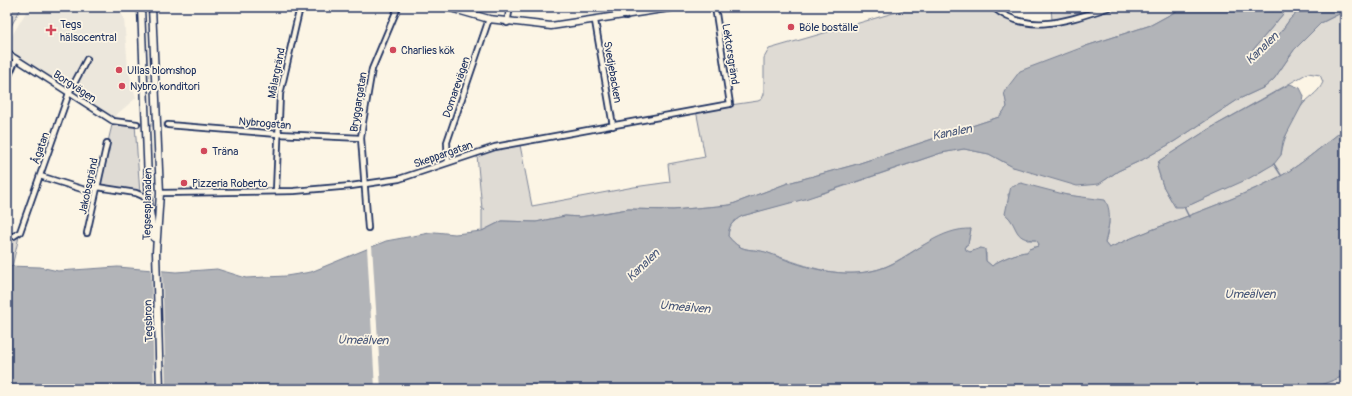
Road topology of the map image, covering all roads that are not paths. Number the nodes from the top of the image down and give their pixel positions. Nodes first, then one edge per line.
1 (141, 7) edge
2 (152, 7) edge
3 (300, 7) edge
4 (398, 7) edge
5 (447, 7) edge
6 (510, 7) edge
7 (625, 7) edge
8 (676, 7) edge
9 (715, 7) edge
10 (993, 7) edge
11 (1110, 7) edge
12 (626, 16) junction
13 (489, 19) junction
14 (595, 21) junction
15 (507, 23) junction
16 (7, 53) edge
17 (16, 59) junction
18 (87, 59) dead end
19 (7, 80) edge
20 (69, 93) junction
21 (730, 104) joint
22 (137, 124) tunnel mouth
23 (168, 125) tunnel mouth
24 (613, 126) junction
25 (278, 134) junction
26 (361, 138) junction
27 (107, 143) dead end
28 (448, 162) junction
29 (40, 176) junction
30 (365, 183) junction
31 (97, 187) junction
32 (276, 191) junction
33 (160, 193) junction
34 (149, 205) junction
35 (368, 228) dead end
36 (87, 233) dead end
37 (7, 236) edge
38 (156, 252) junction
39 (160, 389) edge

1 - 34 main road, Tegsesplanaden
2 - 33 main road, Tegsesplanaden
3 - 25 street, Målargränd
4 - 26 street, Bryggargatan
5 - 13 main road
6 - 15 street
7 - 12 street
8 - 12 main road
9 - 21 street, Lektorsgränd
10 - 11 street
12 - 14 main road
13 - 15 main road
13 - 28 street, Domarevägen
14 - 15 main road
14 - 24 street, Svedjebacken
16 - 17 street, Borgvägen
17 - 19 street
17 - 20 street, Borgvägen
18 - 20 street, Ågatan
20 - 22 street, Borgvägen
20 - 29 street, Ågatan
21 - 24 street, Skeppargatan
23 - 25 street, Nybrogatan
24 - 28 street, Skeppargatan
25 - 26 street, Nybrogatan
25 - 32 street, Målargränd
26 - 30 street, Bryggargatan
27 - 31 street, Jakobsgränd
28 - 30 street, Skeppargatan
29 - 31 street
29 - 37 street, Ågatan
30 - 32 street, Skeppargatan
30 - 35 street, Bryggargatan
31 - 34 street
31 - 36 street, Jakobsgränd
32 - 33 street, Skeppargatan
33 - 38 main road, Tegsesplanaden
34 - 38 main road, Tegsesplanaden
38 - 39 main road, Tegsbron

